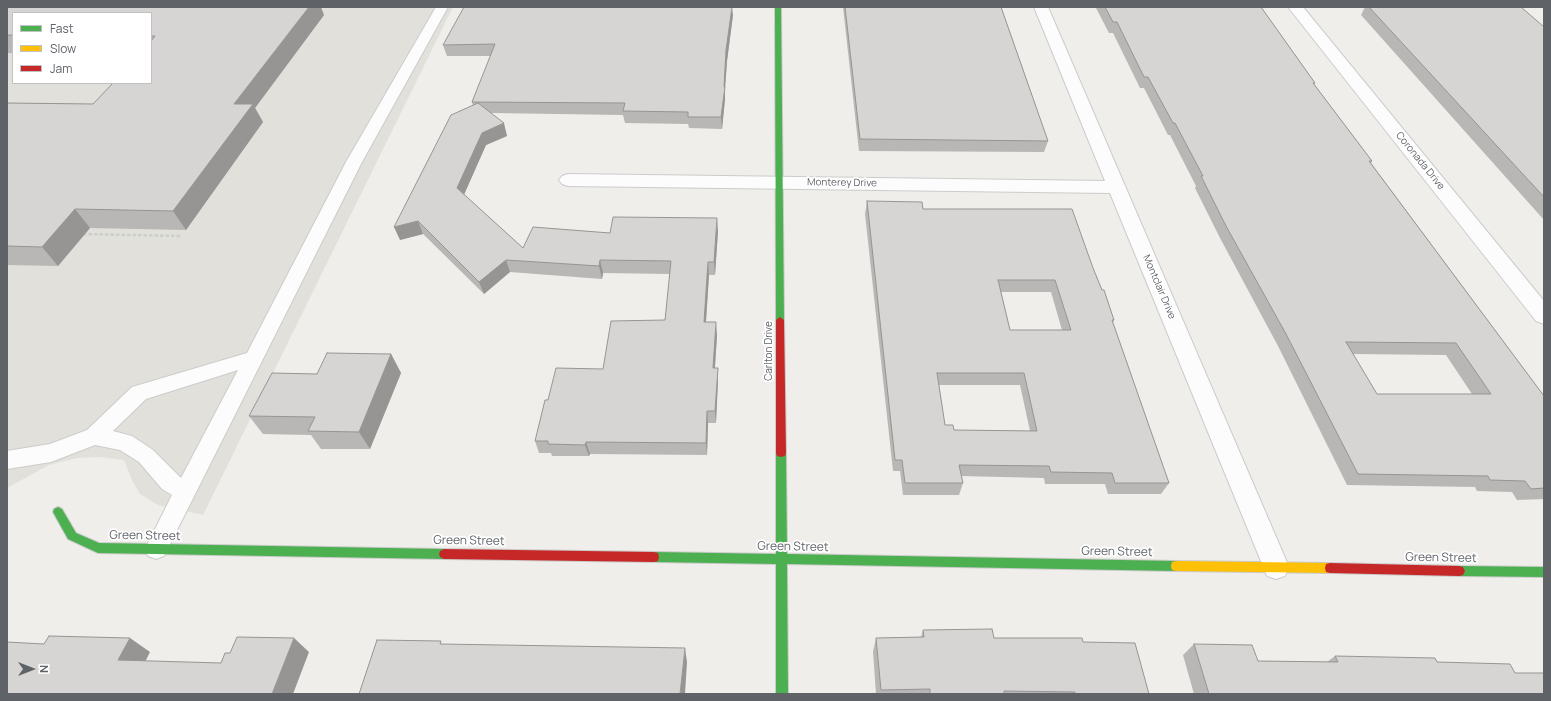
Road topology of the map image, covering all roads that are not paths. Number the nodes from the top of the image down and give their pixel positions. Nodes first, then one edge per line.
1 (442, 7) edge
2 (778, 7) edge
3 (1041, 7) edge
4 (1295, 7) edge
5 (568, 180) dead end
6 (779, 182) junction
7 (1117, 187) junction
8 (1544, 316) edge
9 (253, 358) junction
10 (94, 436) junction
11 (7, 460) edge
12 (185, 491) junction
13 (58, 512) dead end
14 (156, 549) junction
15 (781, 558) junction
16 (1276, 567) junction
17 (1544, 572) edge
18 (782, 694) edge

1 - 9 lane
2 - 6 street, Carlton Drive
3 - 7 street, Montclair Drive
4 - 8 street, Coronada Drive
5 - 6 street, Monterey Drive
6 - 7 street, Monterey Drive
6 - 15 street, Carlton Drive
7 - 16 street, Montclair Drive
9 - 10 lane
9 - 12 lane
10 - 11 lane
10 - 12 lane
12 - 14 lane
13 - 14 street, Green Street
14 - 15 street, Green Street
15 - 16 street, Green Street
15 - 18 street, Carlton Drive
16 - 17 street, Green Street

